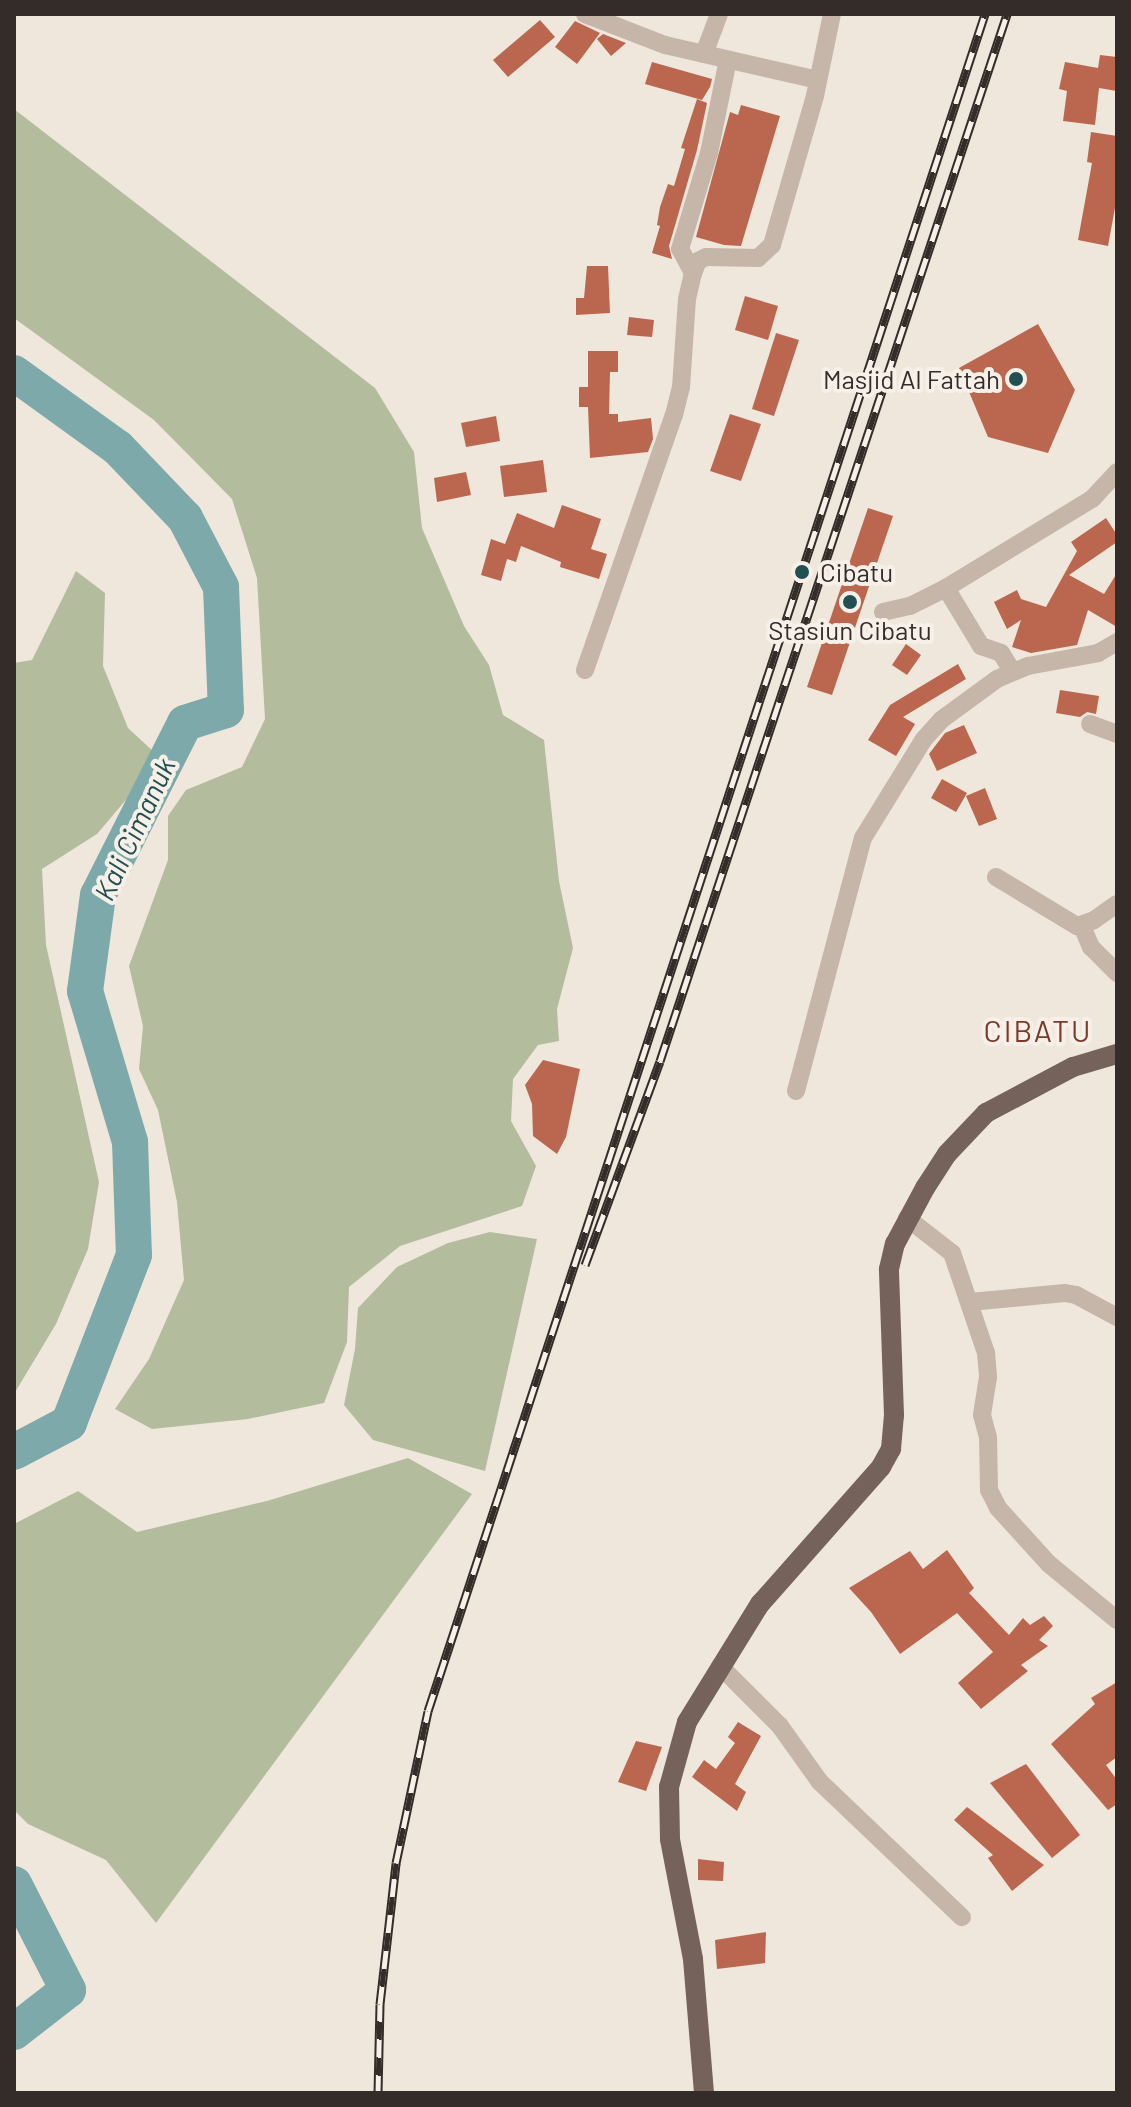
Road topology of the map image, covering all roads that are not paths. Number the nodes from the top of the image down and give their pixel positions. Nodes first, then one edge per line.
1 (585, 14) edge
2 (719, 14) edge
3 (832, 14) edge
4 (704, 54) junction
5 (728, 60) junction
6 (818, 80) junction
7 (693, 273) junction
8 (1117, 472) edge
9 (1102, 490) junction
10 (1117, 504) edge
11 (946, 588) junction
12 (883, 612) dead end
13 (1117, 642) edge
14 (585, 670) dead end
15 (1013, 672) junction
16 (1090, 724) dead end
17 (1117, 734) edge
18 (996, 877) dead end
19 (1117, 904) edge
20 (1082, 926) junction
21 (1117, 973) edge
22 (1117, 1054) edge
23 (796, 1091) dead end
24 (907, 1218) junction
25 (970, 1302) junction
26 (1117, 1317) edge
27 (1117, 1620) edge
28 (720, 1666) junction
29 (962, 1917) dead end
30 (704, 2093) edge

1 - 4 street
2 - 4 street
3 - 6 street
4 - 5 street
5 - 6 street
5 - 7 street
6 - 7 street
7 - 14 street
8 - 9 street
9 - 10 street
9 - 11 street
11 - 12 street
11 - 15 street
13 - 15 street
15 - 23 street
16 - 17 street
18 - 20 street
19 - 20 street
20 - 21 street
22 - 24 main road
24 - 25 street
24 - 28 main road
25 - 26 street
25 - 27 street
28 - 29 street
28 - 30 main road

